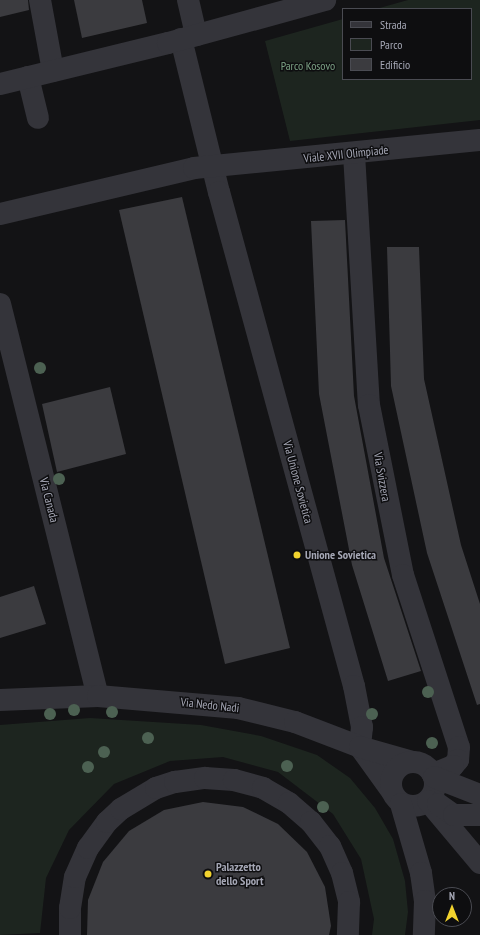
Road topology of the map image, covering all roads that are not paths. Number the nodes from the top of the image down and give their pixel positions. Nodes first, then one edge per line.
1 (40, 0) edge
2 (188, 0) edge
3 (312, 2) edge
4 (188, 37) junction
5 (53, 71) junction
6 (28, 77) junction
7 (0, 84) edge
8 (38, 118) dead end
9 (480, 140) edge
10 (354, 154) junction
11 (212, 166) junction
12 (0, 214) edge
13 (0, 304) edge
14 (98, 696) junction
15 (0, 700) edge
16 (360, 747) junction
17 (413, 762) junction
18 (431, 788) junction
19 (480, 795) edge
20 (396, 797) junction
21 (480, 815) edge
22 (480, 857) edge
23 (70, 935) edge
24 (348, 935) edge
25 (424, 935) edge

1 - 5 street
2 - 4 street
3 - 4 street
4 - 5 street
4 - 11 street
5 - 6 street
6 - 7 street
6 - 8 street
9 - 10 street, Viale XVII Olimpiade
10 - 11 street, Viale XVII Olimpiade
10 - 18 street, Via Svizzera
11 - 12 street, Viale XVII Olimpiade
11 - 16 street, Via Unione Sovietica
13 - 14 street, Via Canada
14 - 15 street, Via Nedo Nadi
14 - 16 street, Via Nedo Nadi
16 - 17 street, Via Nedo Nadi
16 - 20 street
17 - 18 street, Via Nedo Nadi
17 - 20 street
18 - 19 street
18 - 20 street
18 - 21 street
18 - 22 street
20 - 25 street
23 - 24 street

